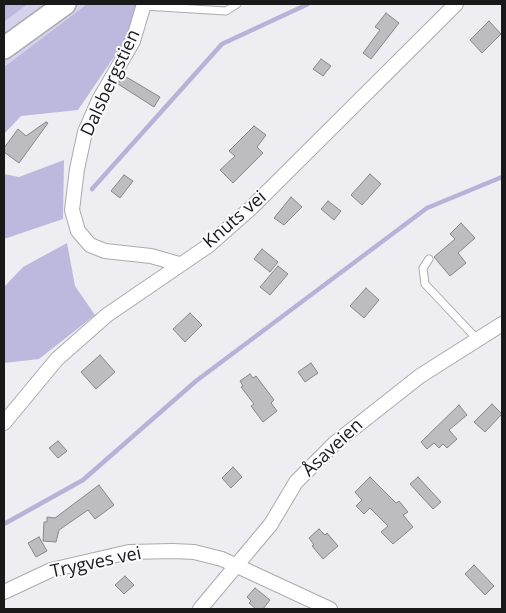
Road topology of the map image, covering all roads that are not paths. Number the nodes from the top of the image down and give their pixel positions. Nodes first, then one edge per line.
1 (66, 4) edge
2 (238, 4) edge
3 (456, 4) edge
4 (144, 5) edge
5 (4, 48) edge
6 (429, 259) dead end
7 (179, 264) junction
8 (502, 324) edge
9 (477, 339) junction
10 (4, 423) edge
11 (237, 566) junction
12 (4, 592) edge
13 (200, 609) edge
14 (330, 609) edge

1 - 5 main road
2 - 4 lane
3 - 7 street, Knuts vei
4 - 7 street, Dalsbergstien
6 - 9 lane
7 - 10 street, Knuts vei
8 - 9 street, Åsaveien
9 - 11 street, Åsaveien
11 - 12 street, Trygves vei
11 - 13 street, Åsaveien
11 - 14 street, Trygves vei

